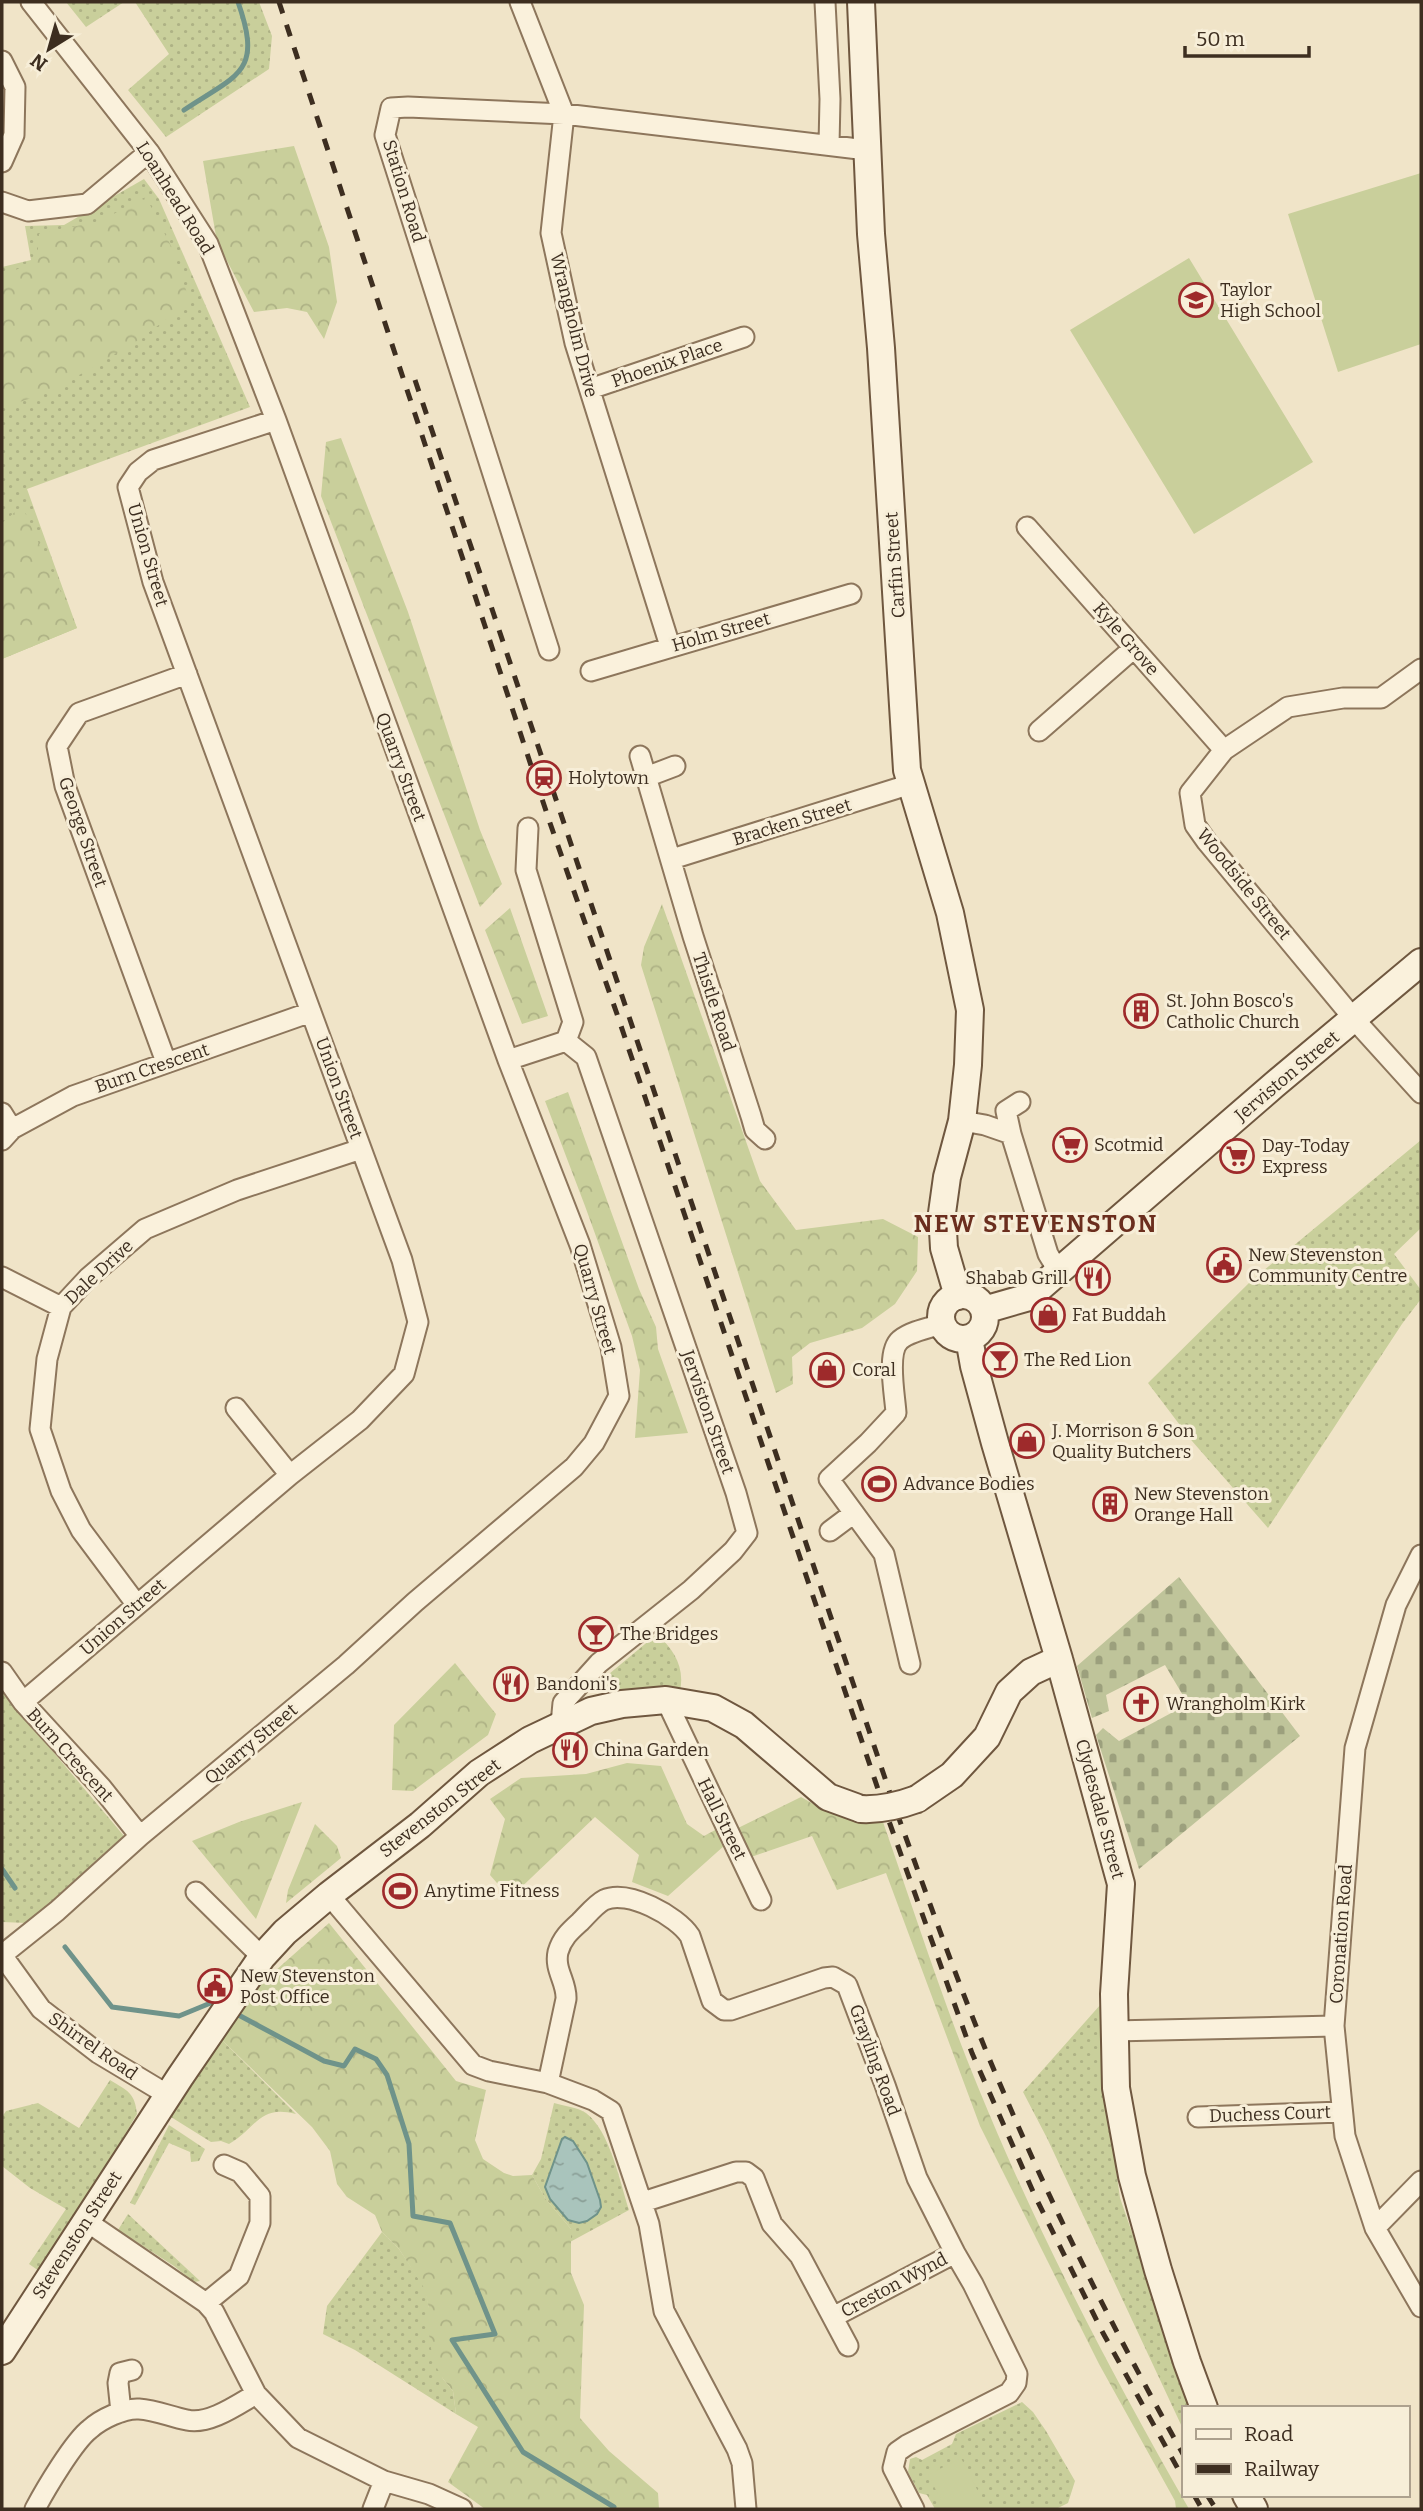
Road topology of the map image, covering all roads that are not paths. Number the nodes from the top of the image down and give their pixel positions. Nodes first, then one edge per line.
1 (31, 2) edge
2 (520, 2) edge
3 (825, 2) edge
4 (861, 2) edge
5 (2, 61) edge
6 (564, 114) junction
7 (829, 145) junction
8 (867, 150) junction
9 (149, 152) junction
10 (2, 162) edge
11 (2, 202) edge
12 (744, 337) dead end
13 (590, 389) junction
14 (276, 420) junction
15 (1027, 527) dead end
16 (851, 594) dead end
17 (670, 646) junction
18 (1134, 648) junction
19 (549, 650) dead end
20 (1421, 669) edge
21 (591, 671) dead end
22 (187, 674) junction
23 (1039, 731) dead end
24 (1224, 750) junction
25 (640, 756) dead end
26 (675, 766) dead end
27 (646, 778) junction
28 (911, 784) junction
29 (528, 828) dead end
30 (672, 859) junction
31 (1421, 962) edge
32 (311, 1012) junction
33 (1354, 1019) junction
34 (566, 1041) junction
35 (508, 1060) junction
36 (166, 1062) junction
37 (1421, 1093) edge
38 (1020, 1102) dead end
39 (962, 1121) junction
40 (5, 1127) edge
41 (1011, 1134) junction
42 (765, 1139) dead end
43 (361, 1149) junction
44 (1059, 1272) junction
45 (2, 1277) edge
46 (958, 1296) junction
47 (61, 1307) junction
48 (984, 1310) junction
49 (943, 1324) junction
50 (970, 1338) junction
51 (236, 1408) dead end
52 (289, 1475) junction
53 (854, 1513) junction
54 (830, 1531) dead end
55 (1421, 1555) edge
56 (137, 1605) junction
57 (1059, 1659) junction
58 (910, 1664) dead end
59 (2, 1672) edge
60 (666, 1700) junction
61 (23, 1702) junction
62 (561, 1724) junction
63 (140, 1836) junction
64 (197, 1892) dead end
65 (329, 1895) junction
66 (761, 1900) dead end
67 (2, 1955) edge
68 (262, 1956) junction
69 (1334, 2026) junction
70 (1113, 2031) junction
71 (548, 2083) junction
72 (168, 2095) junction
73 (1342, 2112) junction
74 (1198, 2117) dead end
75 (224, 2165) dead end
76 (1421, 2181) edge
77 (643, 2202) junction
78 (86, 2221) junction
79 (1375, 2228) junction
80 (955, 2253) junction
81 (1420, 2302) edge
82 (206, 2303) junction
83 (833, 2317) junction
84 (848, 2346) dead end
85 (2, 2351) edge
86 (132, 2370) dead end
87 (256, 2394) junction
88 (1203, 2406) edge
89 (121, 2412) junction
90 (384, 2481) junction
91 (35, 2509) edge
92 (373, 2509) edge
93 (462, 2509) edge
94 (746, 2509) edge
95 (914, 2509) edge

1 - 9 street, Loanhead Road
2 - 6 street, Wrangholm Drive
3 - 7 street
4 - 8 main road, Carfin Street
5 - 10 street
6 - 7 street, Station Road
6 - 13 street, Wrangholm Drive
6 - 19 street, Station Road
7 - 8 street, Station Road
8 - 28 main road, Carfin Street
9 - 11 street
9 - 14 street, Loanhead Road
12 - 13 street, Phoenix Place
13 - 17 street, Wrangholm Drive
14 - 22 street, Union Street
14 - 35 street, Quarry Street
15 - 18 street, Kyle Grove
16 - 17 street, Holm Street
17 - 21 street, Holm Street
18 - 23 street
18 - 24 street, Kyle Grove
20 - 24 street, Woodside Street
22 - 32 street, Union Street
22 - 36 street, George Street
24 - 33 street, Woodside Street
25 - 27 street, Thistle Road
26 - 27 street
27 - 30 street, Thistle Road
28 - 30 street, Bracken Street
28 - 39 main road, Carfin Street
29 - 34 street
30 - 42 street, Thistle Road
31 - 33 main road, Jerviston Street
32 - 36 street, Burn Crescent
32 - 43 street, Union Street
33 - 37 street, Woodside Street
33 - 44 main road, Jerviston Street
34 - 35 street
34 - 62 street, Jerviston Street
35 - 63 street, Quarry Street
36 - 40 street, Burn Crescent
38 - 41 street
39 - 41 street
39 - 46 main road, Carfin Street
41 - 44 street
43 - 47 street, Dale Drive
43 - 52 street, Union Street
44 - 48 main road, Jerviston Street
45 - 47 street
46 - 48 main road
46 - 49 main road
47 - 56 street, Dale Drive
48 - 50 main road
49 - 50 main road
49 - 53 street
50 - 57 main road, Clydesdale Street
51 - 52 street
52 - 56 street, Union Street
53 - 54 street
53 - 58 street
55 - 69 street, Coronation Road
56 - 61 street, Union Street
57 - 60 main road, Stevenston Street, bridge
57 - 70 main road, Clydesdale Street
59 - 61 street, Burn Crescent
60 - 62 main road, Stevenston Street
60 - 66 street, Hall Street
61 - 63 street, Burn Crescent
62 - 65 main road, Stevenston Street
63 - 67 street, Quarry Street
64 - 68 street
65 - 68 main road, Stevenston Street
65 - 71 street
67 - 72 street, Shirrel Road
68 - 72 main road, Stevenston Street
69 - 70 street
69 - 73 street, Coronation Road
70 - 88 main road, Clydesdale Street
71 - 77 street
71 - 80 street, Grayling Road
72 - 78 main road, Stevenston Street
73 - 74 street, Duchess Court
73 - 79 street, Coronation Road
75 - 82 street
76 - 79 street
77 - 83 street, Creston Wynd
77 - 94 street
78 - 82 street
78 - 85 main road, Stevenston Street
79 - 81 street, Coronation Road
80 - 83 street, Creston Wynd
80 - 95 street, Grayling Road
82 - 87 street
83 - 84 street, Creston Wynd
86 - 89 street
87 - 89 street
87 - 90 street
89 - 91 street
90 - 92 street
90 - 93 street

